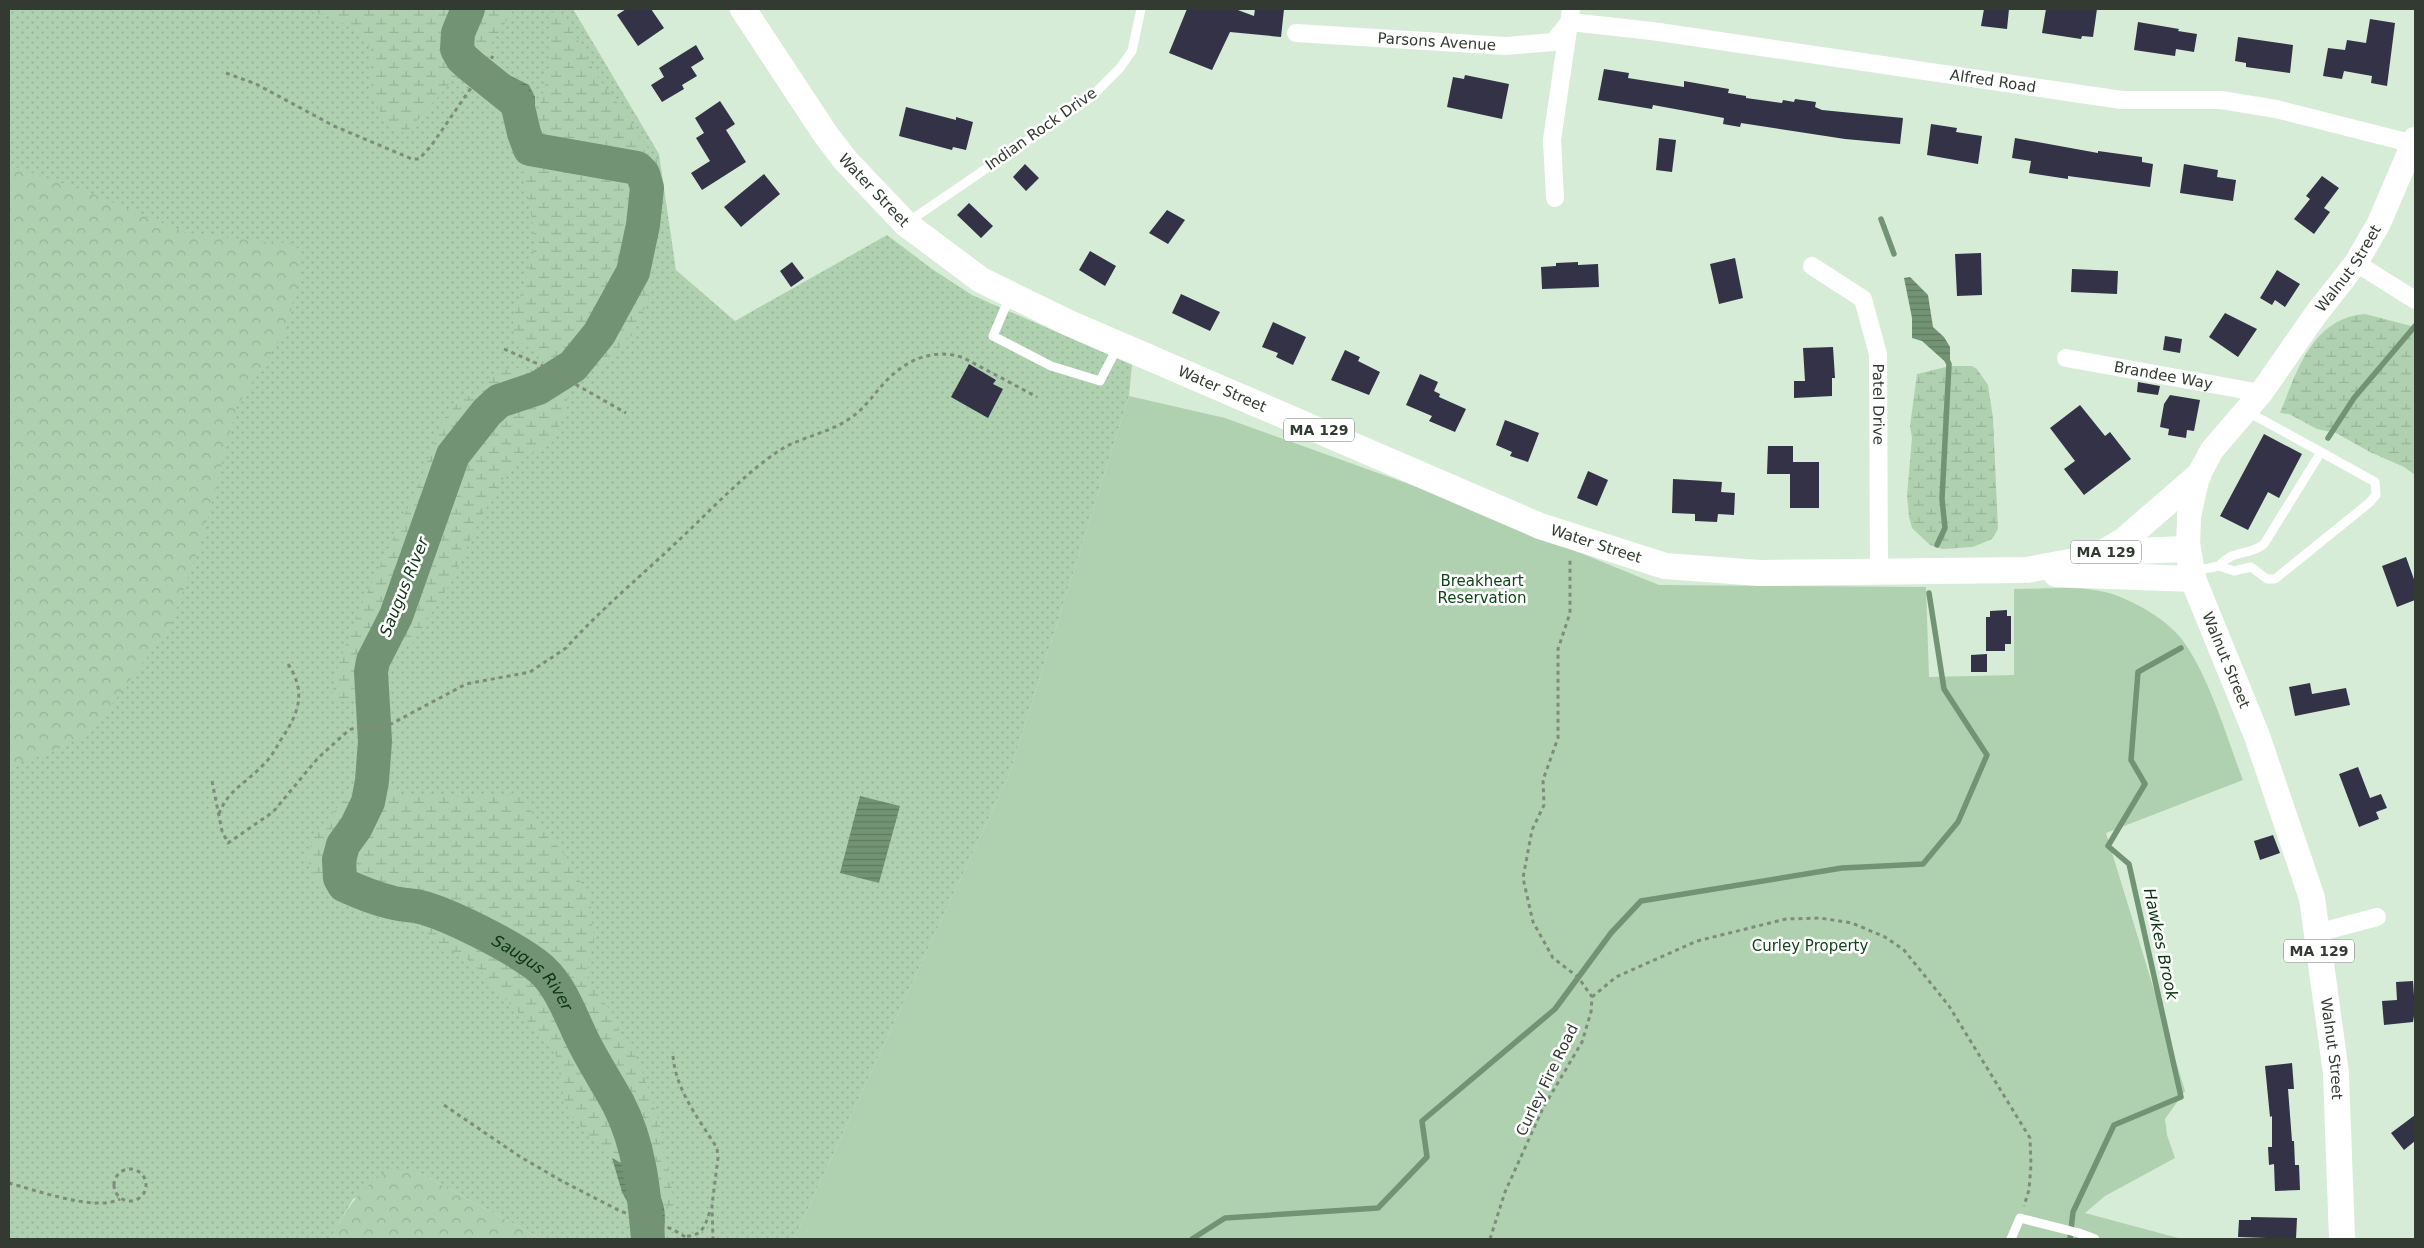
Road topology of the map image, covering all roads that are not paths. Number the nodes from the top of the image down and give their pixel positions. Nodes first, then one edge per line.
1 (743, 9) edge
2 (1141, 9) edge
3 (1570, 15) edge
4 (1296, 32) dead end
5 (2415, 142) edge
6 (1555, 198) dead end
7 (906, 224) junction
8 (2356, 263) junction
9 (1812, 266) dead end
10 (1010, 296) junction
11 (2415, 300) edge
12 (1119, 344) junction
13 (2066, 358) dead end
14 (2253, 402) junction
15 (2321, 452) junction
16 (2198, 476) junction
17 (2104, 552) junction
18 (2191, 566) junction
19 (2219, 566) junction
20 (1879, 570) junction
21 (2027, 570) junction
22 (2377, 917) dead end
23 (2317, 933) junction
24 (2010, 1239) edge
25 (2095, 1239) edge
26 (2342, 1239) edge

1 - 7 main road, Water Street / MA 129
2 - 7 lane, Indian Rock Drive
3 - 4 street, Parsons Avenue
3 - 5 street, Alfred Road
3 - 6 street
5 - 8 main road, Walnut Street
7 - 10 main road, Water Street / MA 129
8 - 11 street
8 - 14 main road, Walnut Street
9 - 20 street, Patel Drive
10 - 12 main road, Water Street / MA 129
10 - 12 lane
12 - 20 main road, Water Street / MA 129
13 - 14 street, Brandee Way
14 - 15 lane
14 - 16 main road, Walnut Street
15 - 19 lane
15 - 19 lane
16 - 17 main road
16 - 18 main road, Walnut Street
17 - 18 main road, Water Street / MA 129
17 - 21 main road, Water Street / MA 129
18 - 19 lane
18 - 21 main road, Water Street / MA 129
18 - 23 main road, Walnut Street / MA 129
20 - 21 main road, Water Street / MA 129
22 - 23 street
23 - 26 main road, Walnut Street / MA 129
24 - 25 lane

